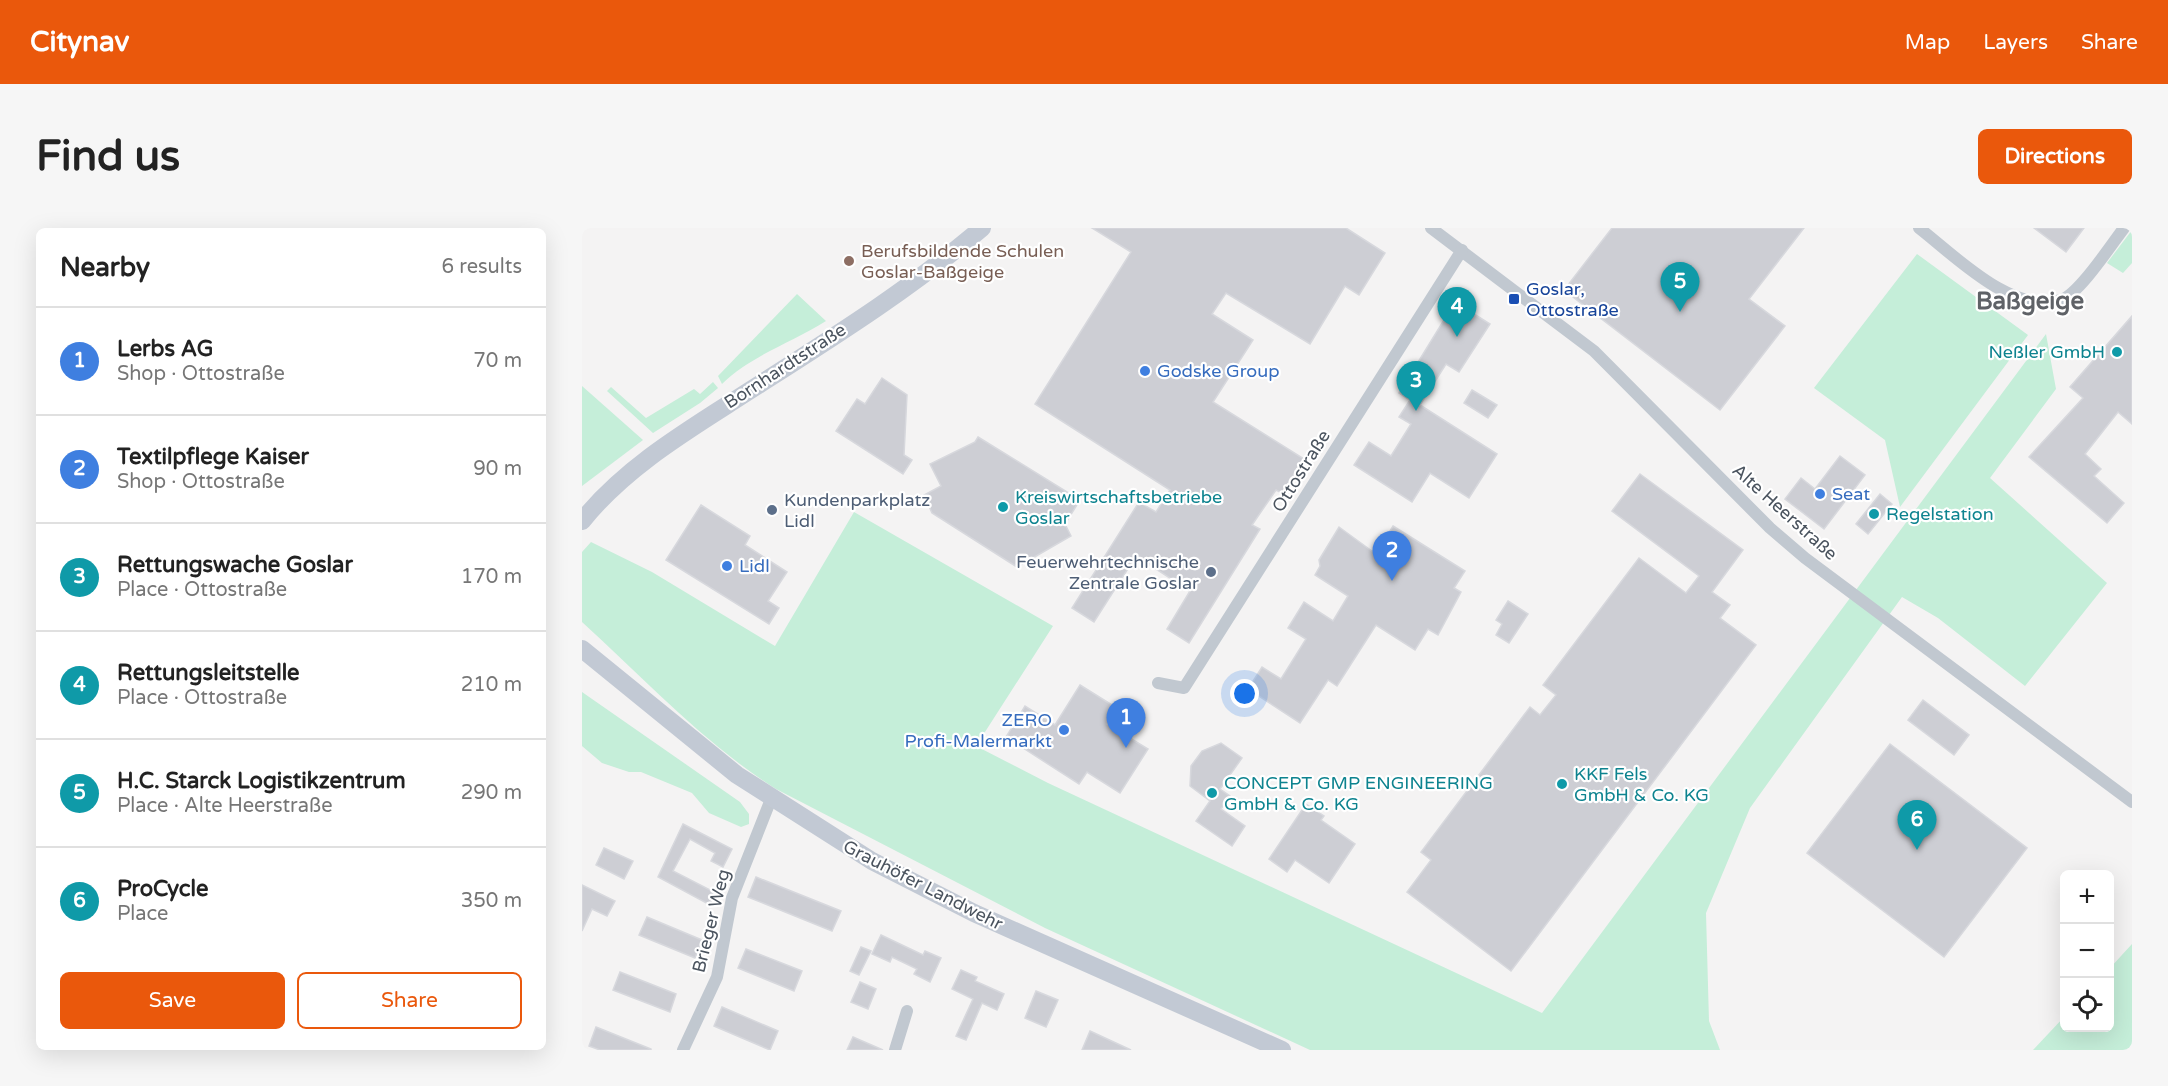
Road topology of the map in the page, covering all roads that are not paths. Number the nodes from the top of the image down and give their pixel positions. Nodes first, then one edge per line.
1 (982, 228) edge
2 (1431, 228) edge
3 (1919, 228) edge
4 (2124, 228) edge
5 (1462, 250) junction
6 (585, 514) edge
7 (582, 649) edge
8 (590, 659) edge
9 (1158, 683) dead end
10 (771, 799) junction
11 (2132, 802) edge
12 (907, 1011) dead end
13 (683, 1050) edge
14 (895, 1050) edge
15 (1282, 1050) edge

1 - 6 street, Bornhardtstraße
2 - 5 street, Alte Heerstraße
3 - 4 street
5 - 9 street, Ottostraße
5 - 11 street, Alte Heerstraße
7 - 8 street, Grauhöfer Landwehr
8 - 10 street, Grauhöfer Landwehr
10 - 13 street, Brieger Weg
10 - 15 street, Grauhöfer Landwehr
12 - 14 street

